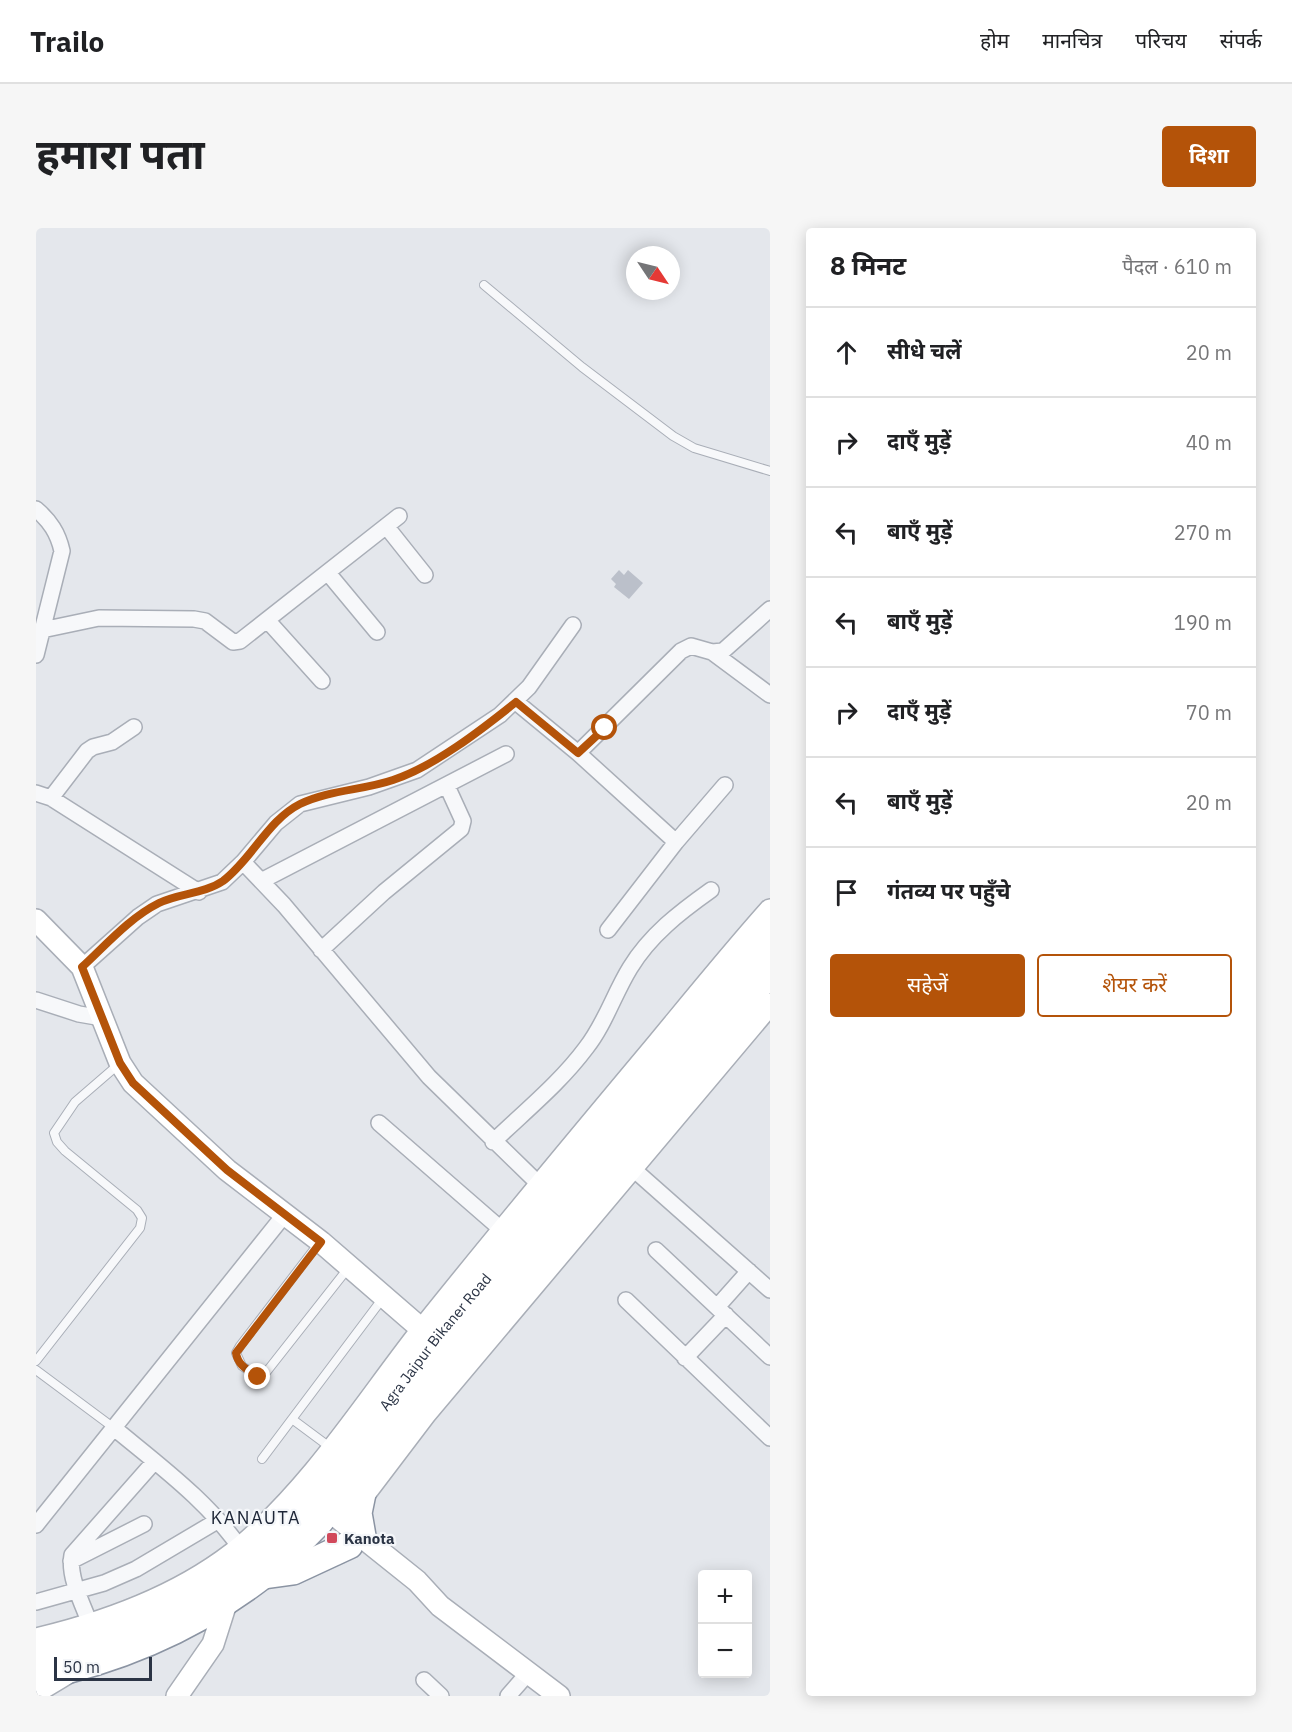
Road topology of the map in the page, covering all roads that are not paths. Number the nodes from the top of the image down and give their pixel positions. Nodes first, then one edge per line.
1 (484, 285) dead end
2 (770, 471) edge
3 (36, 509) edge
4 (399, 516) dead end
5 (386, 526) junction
6 (328, 573) junction
7 (425, 575) dead end
8 (770, 609) edge
9 (268, 621) junction
10 (573, 625) dead end
11 (42, 630) junction
12 (377, 633) dead end
13 (712, 652) junction
14 (36, 655) edge
15 (322, 681) dead end
16 (770, 695) edge
17 (516, 702) junction
18 (134, 727) dead end
19 (578, 753) junction
20 (506, 754) dead end
21 (725, 785) dead end
22 (447, 786) junction
23 (36, 793) edge
24 (51, 798) junction
25 (676, 842) junction
26 (243, 862) junction
27 (263, 880) junction
28 (711, 890) dead end
29 (199, 892) junction
30 (770, 910) edge
31 (36, 920) edge
32 (608, 930) dead end
33 (770, 939) edge
34 (321, 950) junction
35 (82, 967) junction
36 (770, 972) edge
37 (36, 1000) edge
38 (770, 1004) edge
39 (102, 1018) junction
40 (120, 1063) junction
41 (380, 1123) dead end
42 (493, 1142) junction
43 (632, 1167) junction
44 (545, 1191) junction
45 (285, 1214) junction
46 (502, 1230) junction
47 (321, 1242) junction
48 (656, 1250) dead end
49 (350, 1266) junction
50 (749, 1271) junction
51 (770, 1290) edge
52 (384, 1297) junction
53 (626, 1300) dead end
54 (722, 1311) junction
55 (428, 1334) junction
56 (770, 1357) edge
57 (685, 1358) junction
58 (36, 1361) edge
59 (36, 1370) edge
60 (292, 1419) junction
61 (114, 1428) junction
62 (770, 1438) edge
63 (332, 1449) junction
64 (369, 1457) junction
65 (262, 1459) dead end
66 (154, 1462) junction
67 (361, 1500) junction
68 (310, 1505) junction
69 (217, 1521) junction
70 (144, 1524) dead end
71 (36, 1525) edge
72 (355, 1541) junction
73 (71, 1561) junction
74 (251, 1561) junction
75 (78, 1591) junction
76 (227, 1599) junction
77 (36, 1602) edge
78 (91, 1626) junction
79 (36, 1639) edge
80 (36, 1656) edge
81 (72, 1670) junction
82 (529, 1672) junction
83 (36, 1677) edge
84 (424, 1680) dead end
85 (36, 1692) edge
86 (177, 1696) edge
87 (441, 1696) edge
88 (508, 1696) edge
89 (559, 1696) edge

1 - 2 lane
3 - 11 street
4 - 5 street
5 - 6 street
5 - 7 street
6 - 9 street
6 - 12 street
8 - 13 street
9 - 11 street
9 - 15 street
10 - 17 street
11 - 14 street
13 - 16 street
13 - 19 street
17 - 19 street
17 - 26 street
18 - 24 street
19 - 25 street
20 - 22 street
21 - 25 street
22 - 27 street
22 - 34 street
23 - 24 street
24 - 29 street
25 - 32 street
26 - 27 street
26 - 29 street
27 - 34 street
28 - 42 street
29 - 35 street
30 - 44 street
31 - 35 street
33 - 44 highway, Agra Jaipur Bikaner Road
34 - 42 street
35 - 39 street
36 - 64 highway, Agra Jaipur Bikaner Road
37 - 39 street
38 - 43 street
39 - 40 street
40 - 45 street
40 - 58 lane
41 - 46 street
42 - 44 street
43 - 50 street
43 - 67 street
44 - 46 street
44 - 55 highway, Agra Jaipur Bikaner Road
45 - 47 street
45 - 61 street
46 - 55 street
47 - 49 street
47 - 49 lane
48 - 54 street
49 - 52 street
50 - 51 street
50 - 54 street
52 - 55 street
52 - 60 lane
53 - 57 street
54 - 56 street
54 - 57 street
55 - 63 street
55 - 68 highway, Agra Jaipur Bikaner Road
57 - 62 street
59 - 61 lane
60 - 63 lane
60 - 65 lane
61 - 66 street
61 - 71 street
63 - 68 street
64 - 67 highway
64 - 68 highway, Agra Jaipur Bikaner Road
66 - 69 street
66 - 73 street
67 - 72 highway
68 - 72 street
68 - 74 highway, Agra Jaipur Bikaner Road
68 - 74 street
69 - 74 street
69 - 75 street
70 - 73 street
72 - 74 highway
72 - 82 street
73 - 75 street
74 - 76 highway, Agra Jaipur Bikaner Road
74 - 78 street
74 - 80 highway, Agra Jaipur Bikaner Road
75 - 77 street
75 - 78 street
76 - 81 highway, Agra Jaipur Bikaner Road
76 - 86 street
78 - 79 street
81 - 83 highway, Agra Jaipur Bikaner Road
81 - 85 street
82 - 88 street
82 - 89 street
84 - 87 street

